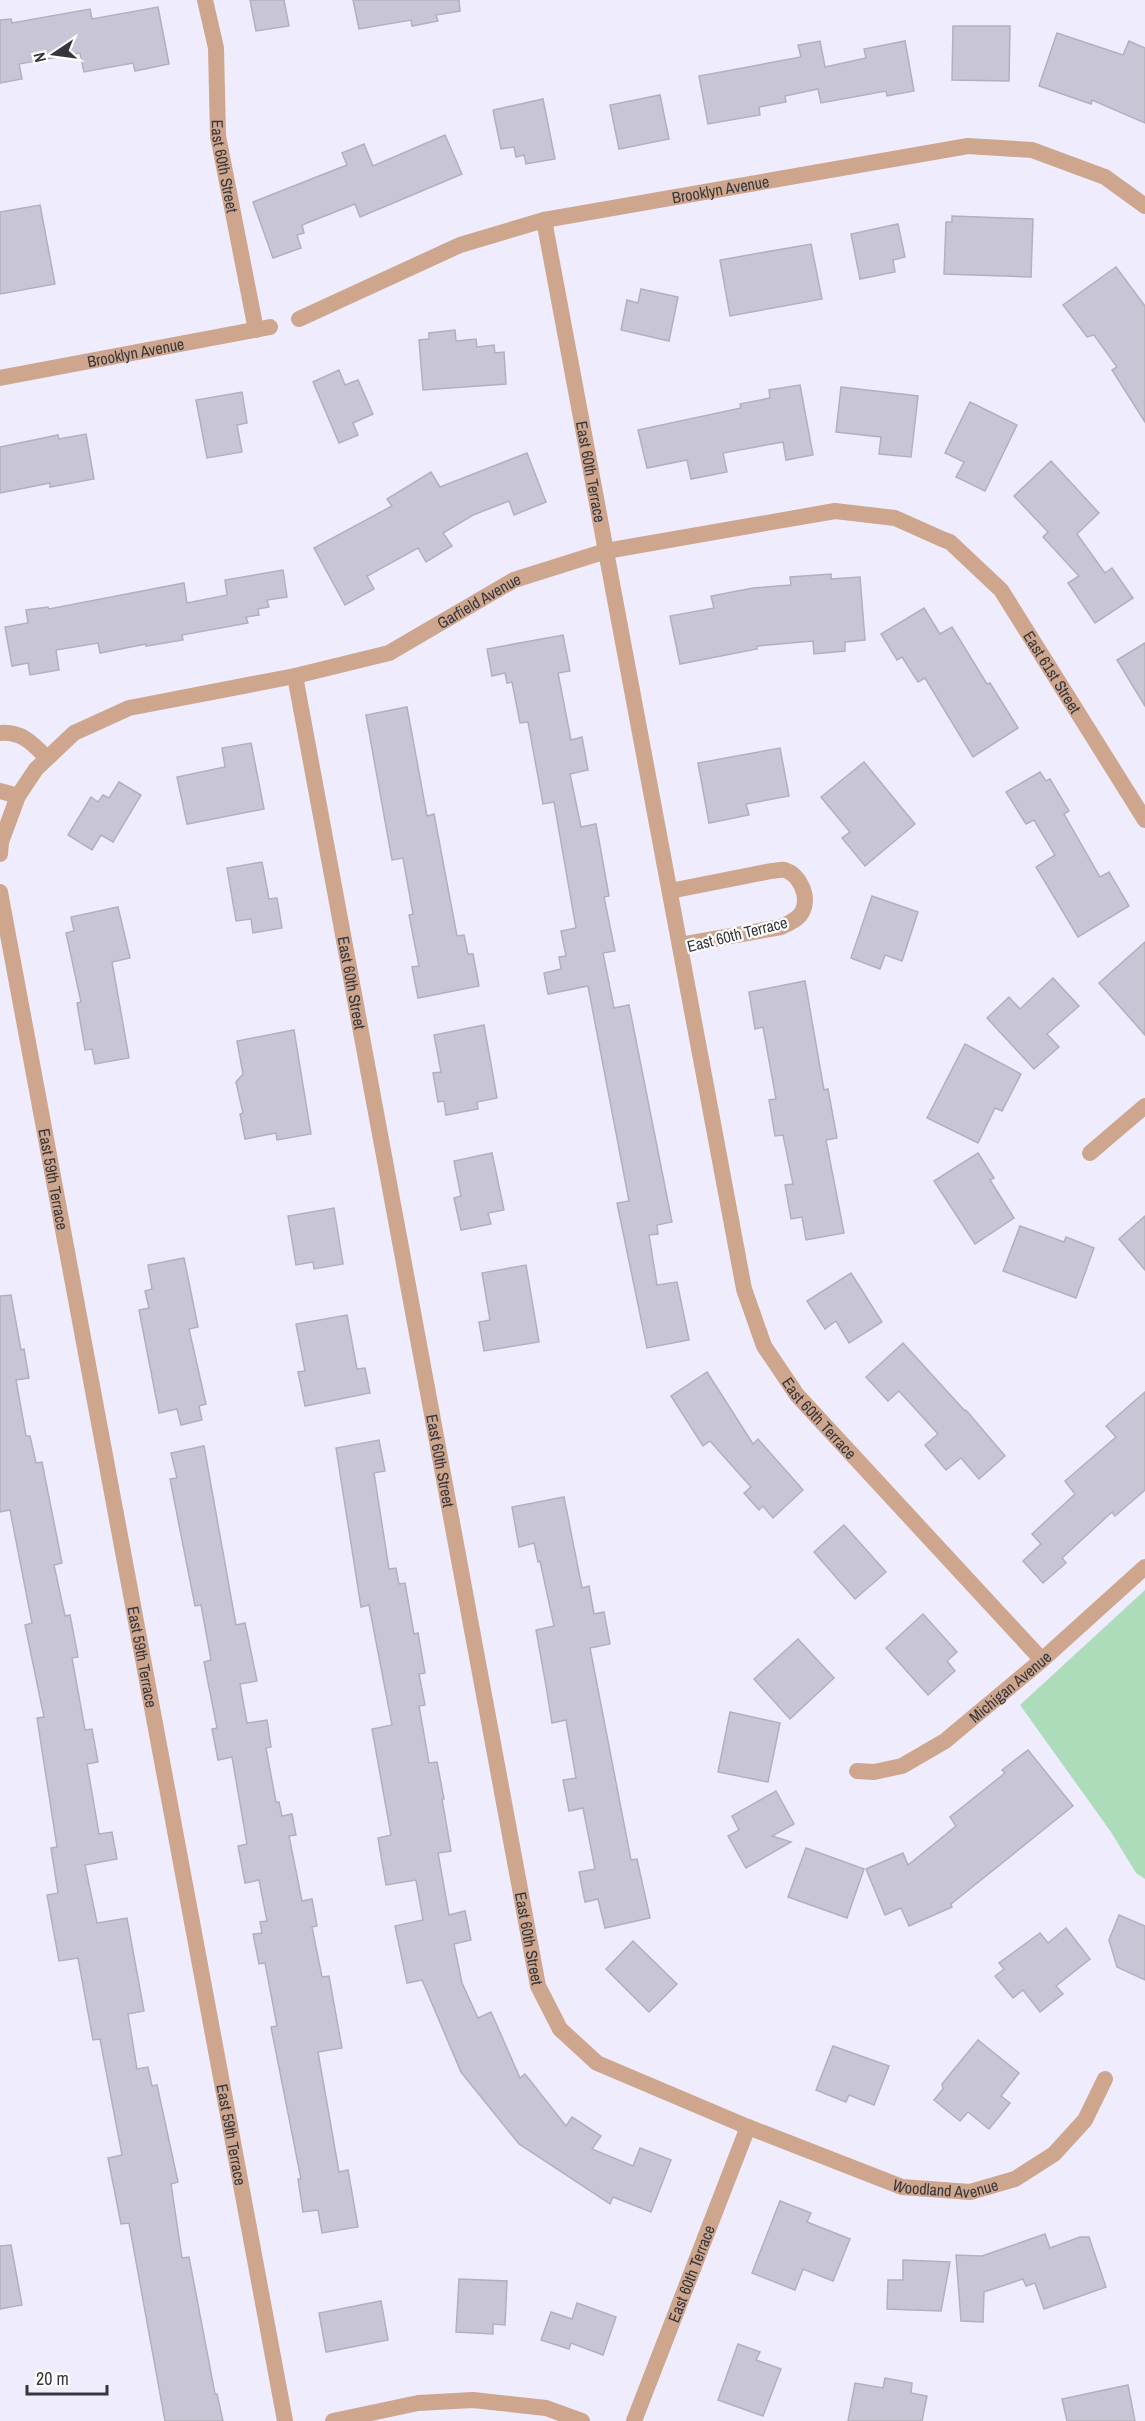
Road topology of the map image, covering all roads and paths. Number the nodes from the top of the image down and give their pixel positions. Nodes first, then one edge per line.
1 (205, 0) edge
2 (1145, 206) edge
3 (544, 220) junction
4 (299, 318) dead end
5 (263, 328) joint
6 (0, 378) edge
7 (942, 539) joint
8 (606, 551) junction
9 (295, 676) junction
10 (0, 733) edge
11 (41, 764) junction
12 (0, 791) edge
13 (18, 796) junction
14 (1145, 820) edge
15 (0, 854) edge
16 (670, 891) junction
17 (0, 892) edge
18 (680, 945) junction
19 (1145, 1106) edge
20 (1090, 1153) dead end
21 (1145, 1567) edge
22 (1042, 1660) junction
23 (857, 1771) dead end
24 (1105, 2079) dead end
25 (748, 2127) junction
26 (285, 2421) edge
27 (333, 2421) edge
28 (582, 2421) edge
29 (634, 2421) edge

1 - 5 street, East 60th Street
2 - 3 street, Brooklyn Avenue
3 - 4 street, Brooklyn Avenue
3 - 8 street, East 60th Terrace
5 - 6 street, Brooklyn Avenue
7 - 8 street, Garfield Avenue
7 - 14 street, East 61st Street
8 - 9 street, Garfield Avenue
8 - 16 street, East 60th Terrace
9 - 11 street, Garfield Avenue
9 - 25 street, East 60th Street
10 - 11 street
11 - 13 street
12 - 13 street
13 - 15 street
16 - 18 street
16 - 18 street, East 60th Terrace
17 - 26 street, East 59th Terrace
18 - 22 street, East 60th Terrace
19 - 20 street
21 - 22 street, Michigan Avenue
22 - 23 street, Michigan Avenue
24 - 25 street, Woodland Avenue
25 - 29 street, East 60th Terrace
27 - 28 street

